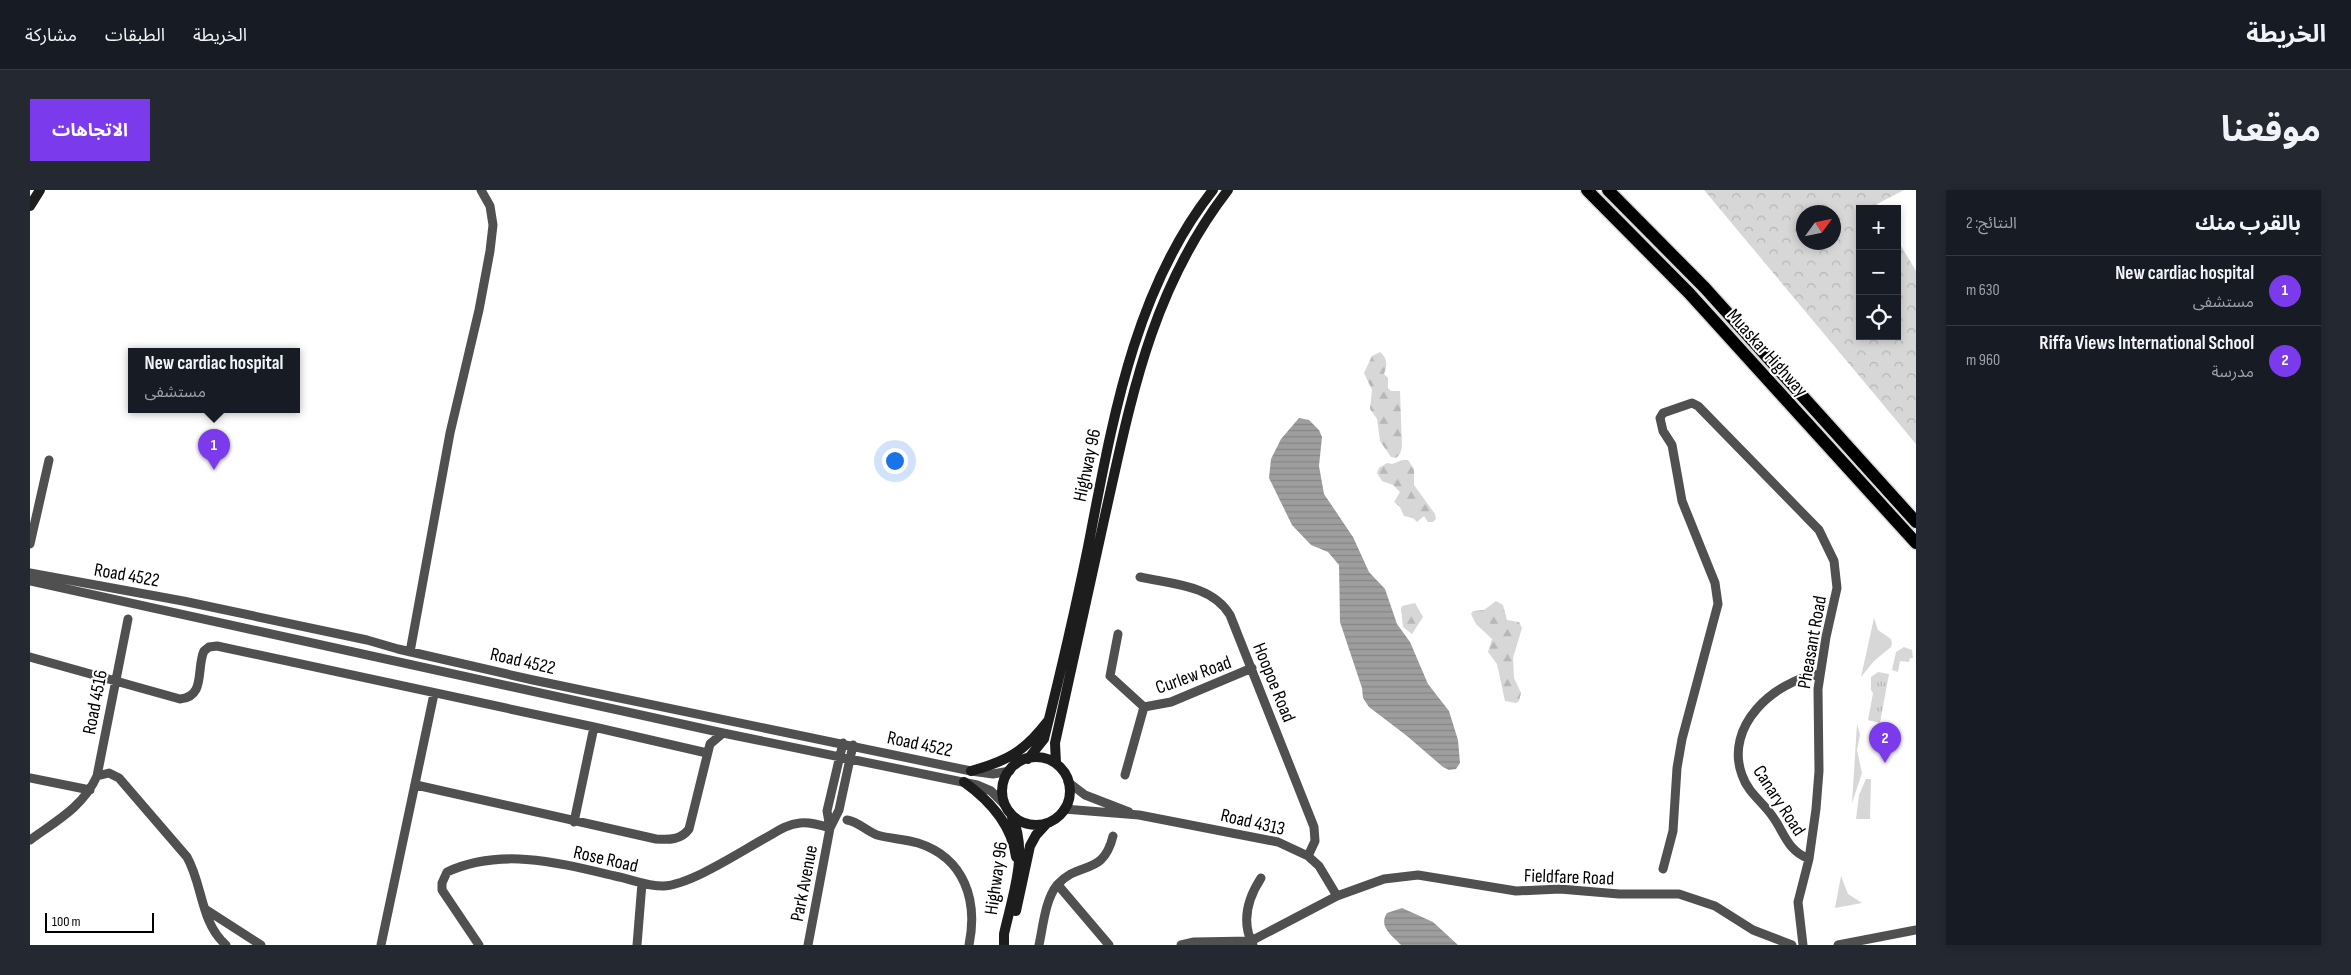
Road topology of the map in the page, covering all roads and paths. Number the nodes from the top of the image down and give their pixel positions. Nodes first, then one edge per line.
1 (40, 190) edge
2 (481, 190) edge
3 (1213, 190) edge
4 (1228, 190) edge
5 (1587, 190) edge
6 (1608, 190) edge
7 (30, 206) edge
8 (49, 460) dead end
9 (1916, 522) edge
10 (1916, 543) edge
11 (30, 544) edge
12 (31, 573) edge
13 (1140, 577) dead end
14 (128, 619) dead end
15 (1118, 634) dead end
16 (410, 652) junction
17 (30, 657) edge
18 (1252, 668) junction
19 (1819, 674) junction
20 (115, 680) junction
21 (434, 694) junction
22 (1144, 707) junction
23 (1049, 720) junction
24 (594, 727) junction
25 (702, 728) junction
26 (723, 733) junction
27 (843, 743) junction
28 (710, 744) junction
29 (853, 745) junction
30 (707, 753) junction
31 (841, 756) junction
32 (851, 758) junction
33 (1028, 759) junction
34 (1056, 763) junction
35 (971, 771) junction
36 (1010, 771) junction
37 (1125, 775) dead end
38 (97, 776) junction
39 (30, 778) edge
40 (964, 782) junction
41 (1068, 782) junction
42 (416, 785) junction
43 (90, 790) junction
44 (1003, 803) junction
45 (828, 808) junction
46 (1064, 809) junction
47 (839, 810) junction
48 (1139, 816) junction
49 (1012, 817) junction
50 (847, 820) dead end
51 (574, 822) junction
52 (1047, 823) junction
53 (830, 828) junction
54 (1113, 836) dead end
55 (30, 840) edge
56 (1308, 856) junction
57 (1809, 859) junction
58 (1018, 869) junction
59 (1663, 869) dead end
60 (1261, 878) dead end
61 (642, 883) junction
62 (1058, 885) junction
63 (1338, 896) junction
64 (204, 909) junction
65 (1916, 930) edge
66 (1252, 943) edge
67 (226, 945) edge
68 (261, 945) edge
69 (381, 945) edge
70 (479, 945) edge
71 (637, 945) edge
72 (808, 945) edge
73 (968, 945) edge
74 (1005, 945) edge
75 (1039, 945) edge
76 (1109, 945) edge
77 (1181, 945) edge
78 (1792, 945) edge
79 (1803, 945) edge
80 (1838, 945) edge

1 - 7 street
2 - 16 street
3 - 23 street, Highway 96
4 - 34 street, Highway 96
5 - 10 main road, Muaskar Highway
6 - 9 main road, Muaskar Highway
8 - 11 street
12 - 16 street, Road 4522
12 - 25 street, Road 4522
13 - 18 street, Hoopoe Road
14 - 20 street, Road 4516
15 - 22 street, Curlew Road
16 - 27 street, Road 4522
17 - 20 street
18 - 22 street, Curlew Road
18 - 56 street, Hoopoe Road
19 - 57 street, Pheasant Road
19 - 57 street, Canary Road
19 - 59 street, Pheasant Road
20 - 21 street
20 - 38 street, Road 4516
21 - 24 street
21 - 42 street
22 - 37 street, Curlew Road
23 - 33 street, Highway 96
23 - 35 street
24 - 30 street
24 - 51 street
25 - 26 street, Road 4522
25 - 28 street
26 - 28 street
26 - 31 street, Road 4522
27 - 29 street, Road 4522
27 - 31 street, Park Avenue
28 - 30 street
29 - 32 street, Park Avenue
29 - 35 street, Road 4522
30 - 51 street
31 - 32 street, Road 4522
31 - 45 street, Park Avenue
32 - 40 street, Road 4522
32 - 47 street, Park Avenue
33 - 34 street
33 - 36 street
34 - 41 street
35 - 36 street, Road 4522
36 - 44 street
38 - 43 street, Road 4516
38 - 64 street
39 - 43 street
40 - 44 street, Road 4522
40 - 58 street
41 - 46 street
41 - 48 street, Road 4313
42 - 51 street
42 - 69 street
43 - 55 street, Road 4516
44 - 49 street
45 - 47 street
45 - 53 street, Park Avenue
46 - 48 street, Road 4313
46 - 52 street
47 - 53 street, Park Avenue
48 - 56 street, Road 4313
49 - 52 street
49 - 58 street, Highway 96
50 - 73 street
52 - 74 street, Highway 96
53 - 61 street, Rose Road
53 - 72 street, Park Avenue
54 - 62 street
56 - 63 street, Road 4313
57 - 79 street, Pheasant Road
58 - 74 street, Highway 96
60 - 66 street
61 - 70 street, Rose Road
61 - 71 street
62 - 75 street
62 - 76 street
63 - 66 street, Fieldfare Road
63 - 78 street, Fieldfare Road
64 - 67 street
64 - 68 street
65 - 80 street
66 - 77 street

